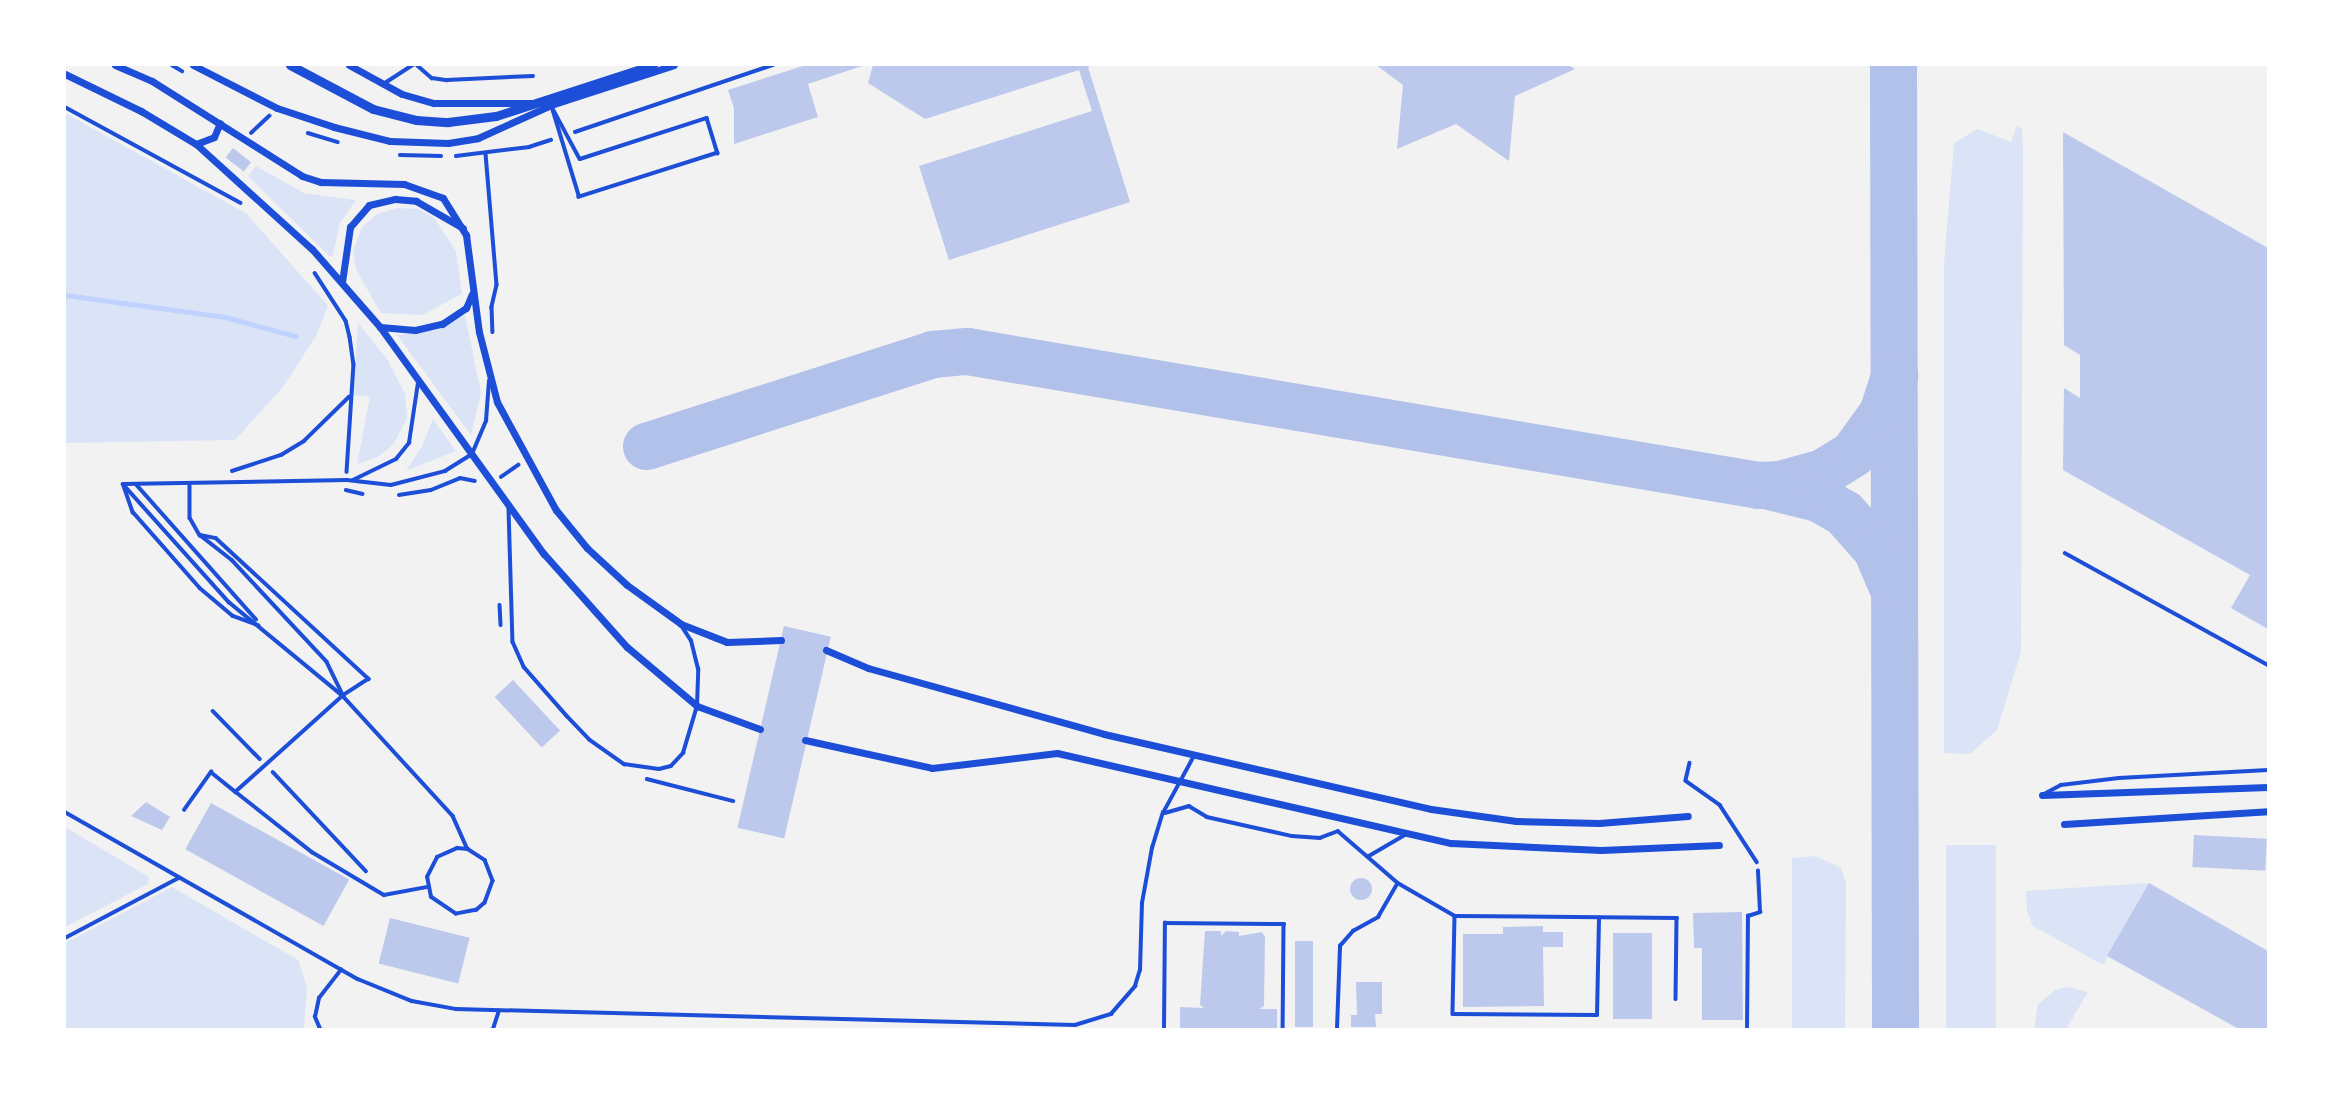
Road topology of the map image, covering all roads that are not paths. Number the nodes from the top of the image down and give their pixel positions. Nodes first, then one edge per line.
1 (115, 65) edge
2 (193, 65) edge
3 (290, 65) edge
4 (349, 65) edge
5 (415, 65) edge
6 (653, 65) edge
7 (674, 65) edge
8 (65, 74) edge
9 (533, 75) dead end
10 (383, 83) junction
11 (551, 105) junction
12 (220, 123) junction
13 (196, 144) junction
14 (464, 229) junction
15 (342, 282) junction
16 (474, 287) junction
17 (380, 327) junction
18 (489, 379) junction
19 (418, 381) junction
20 (472, 454) junction
21 (352, 480) junction
22 (123, 484) junction
23 (136, 485) junction
24 (190, 485) junction
25 (508, 503) junction
26 (200, 535) junction
27 (2065, 553) dead end
28 (681, 624) junction
29 (261, 626) junction
30 (780, 640) dead end
31 (826, 650) dead end
32 (2268, 665) edge
33 (343, 696) junction
34 (697, 706) junction
35 (760, 729) dead end
36 (805, 740) dead end
37 (1195, 756) junction
38 (1690, 763) dead end
39 (2268, 770) edge
40 (1182, 783) junction
41 (2268, 787) edge
42 (236, 792) junction
43 (2042, 795) joint
44 (184, 810) dead end
45 (2268, 811) edge
46 (65, 812) edge
47 (1163, 813) junction
48 (1688, 816) dead end
49 (2064, 824) dead end
50 (1405, 835) junction
51 (1719, 845) dead end
52 (468, 849) junction
53 (1369, 856) junction
54 (1757, 862) road end
55 (179, 877) junction
56 (1398, 883) junction
57 (427, 887) junction
58 (1455, 916) junction
59 (1599, 918) junction
60 (65, 938) edge
61 (341, 970) junction
62 (1676, 999) dead end
63 (499, 1011) junction
64 (320, 1029) edge
65 (494, 1029) edge
66 (1164, 1029) edge
67 (1283, 1029) edge
68 (1337, 1029) edge

1 - 12 street
2 - 11 street
3 - 6 street
4 - 10 street
5 - 9 lane
5 - 10 lane
7 - 11 street
8 - 13 street
10 - 11 street
11 - 11 lane
12 - 13 street
12 - 14 street
13 - 15 street
14 - 15 street
14 - 16 street
15 - 17 street
16 - 17 street
16 - 18 street
17 - 19 street
18 - 20 lane
18 - 28 street
19 - 20 street
19 - 21 lane
20 - 21 lane
20 - 25 street
21 - 24 lane
22 - 23 lane
22 - 29 lane
22 - 29 lane
23 - 24 lane
23 - 29 lane
24 - 26 lane
25 - 34 street
25 - 34 lane
26 - 33 lane
26 - 33 lane
27 - 32 lane
28 - 30 street
28 - 34 lane
29 - 33 lane
31 - 37 street
33 - 42 lane
33 - 52 lane
34 - 35 street
36 - 40 street
37 - 40 lane
37 - 48 street
38 - 54 lane
39 - 43 lane
40 - 47 lane
40 - 50 street
41 - 43 street
42 - 44 lane
42 - 57 lane
45 - 49 street
46 - 55 lane
47 - 53 lane
47 - 63 lane
50 - 51 street
50 - 53 lane
52 - 57 lane
52 - 57 lane
53 - 56 lane
55 - 60 lane
55 - 61 lane
56 - 58 lane
56 - 68 lane
58 - 59 lane
58 - 59 lane
59 - 62 lane
61 - 63 lane
61 - 64 lane
63 - 65 lane
66 - 67 lane

